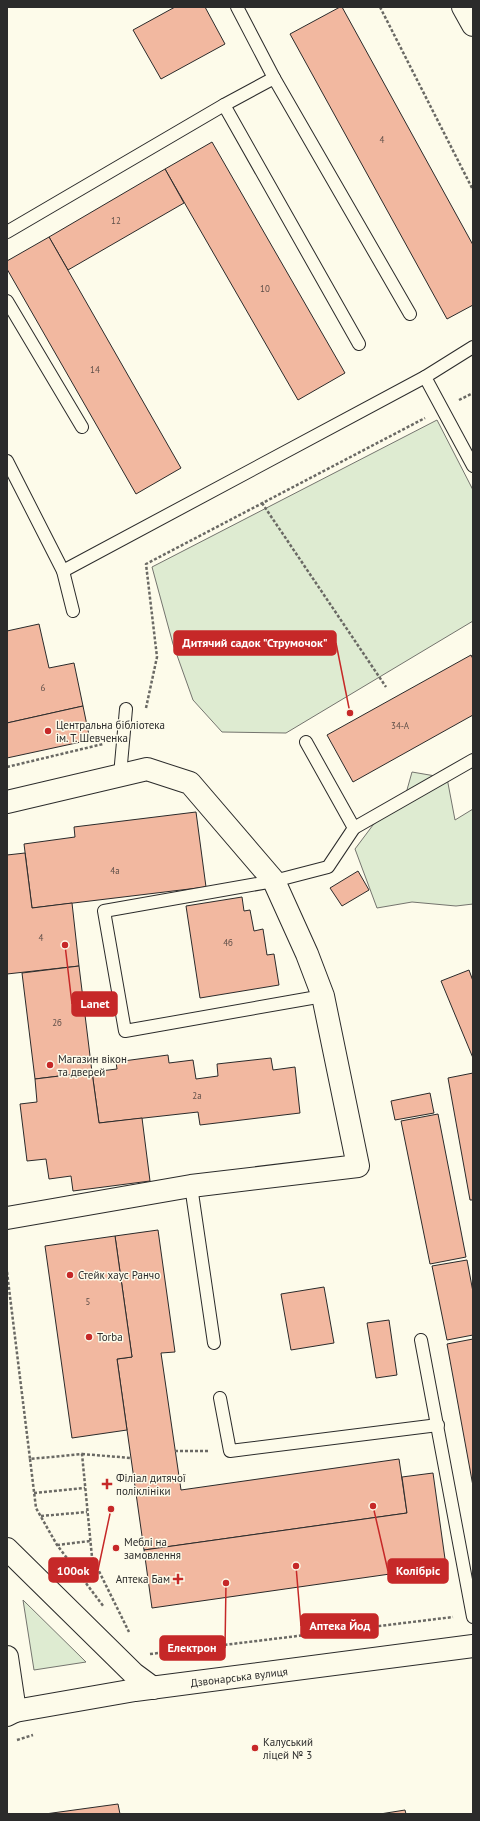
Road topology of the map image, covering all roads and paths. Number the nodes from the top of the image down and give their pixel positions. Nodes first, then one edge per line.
1 (236, 7) edge
2 (380, 7) edge
3 (463, 7) edge
4 (473, 25) edge
5 (274, 78) junction
6 (224, 105) junction
7 (473, 190) edge
8 (7, 232) edge
9 (7, 301) edge
10 (410, 314) dead end
11 (359, 344) dead end
12 (473, 348) edge
13 (425, 377) junction
14 (473, 393) edge
15 (444, 408) junction
16 (82, 427) dead end
17 (7, 461) edge
18 (473, 466) edge
19 (262, 503) junction
20 (64, 571) junction
21 (73, 611) dead end
22 (386, 687) dead end
23 (126, 709) dead end
24 (123, 739) junction
25 (306, 742) dead end
26 (473, 760) edge
27 (7, 766) edge
28 (120, 775) junction
29 (7, 802) edge
30 (354, 828) junction
31 (274, 881) junction
32 (323, 996) junction
33 (191, 1186) junction
34 (7, 1218) edge
35 (7, 1272) edge
36 (421, 1340) dead end
37 (214, 1343) dead end
38 (220, 1398) dead end
39 (438, 1425) junction
40 (175, 1451) dead end
41 (230, 1451) junction
42 (82, 1454) junction
43 (131, 1458) dead end
44 (30, 1459) junction
45 (85, 1488) junction
46 (34, 1493) junction
47 (87, 1512) junction
48 (41, 1516) junction
49 (90, 1542) junction
50 (57, 1545) junction
51 (7, 1549) edge
52 (108, 1612) dead end
53 (473, 1616) edge
54 (130, 1634) dead end
55 (473, 1646) edge
56 (148, 1654) dead end
57 (7, 1657) edge
58 (153, 1688) junction
59 (11, 1713) edge

1 - 5 lane
2 - 7 path
3 - 4 street
5 - 6 lane
5 - 10 lane
6 - 8 lane
6 - 11 lane
9 - 16 lane
12 - 13 lane
13 - 15 lane
13 - 20 lane
14 - 15 path
15 - 18 lane
15 - 19 path
17 - 20 lane
19 - 22 path
19 - 24 path
20 - 21 lane
23 - 24 lane
24 - 27 path
24 - 28 lane
25 - 30 lane
26 - 30 lane
28 - 29 street
28 - 31 street
30 - 31 lane
31 - 32 street
31 - 32 lane
32 - 33 street
33 - 34 street
33 - 37 lane
35 - 44 path
36 - 39 lane
38 - 41 lane
39 - 41 lane
39 - 53 lane
40 - 41 path
42 - 43 path
42 - 44 path
42 - 45 path
44 - 46 path
45 - 46 path
45 - 47 path
46 - 48 path
47 - 48 path
47 - 49 path
48 - 50 path
49 - 50 path
49 - 54 path
50 - 52 path
51 - 58 street
53 - 56 path
55 - 58 street, Дзвонарська вулиця
57 - 59 street
58 - 59 street, Дзвонарська вулиця

